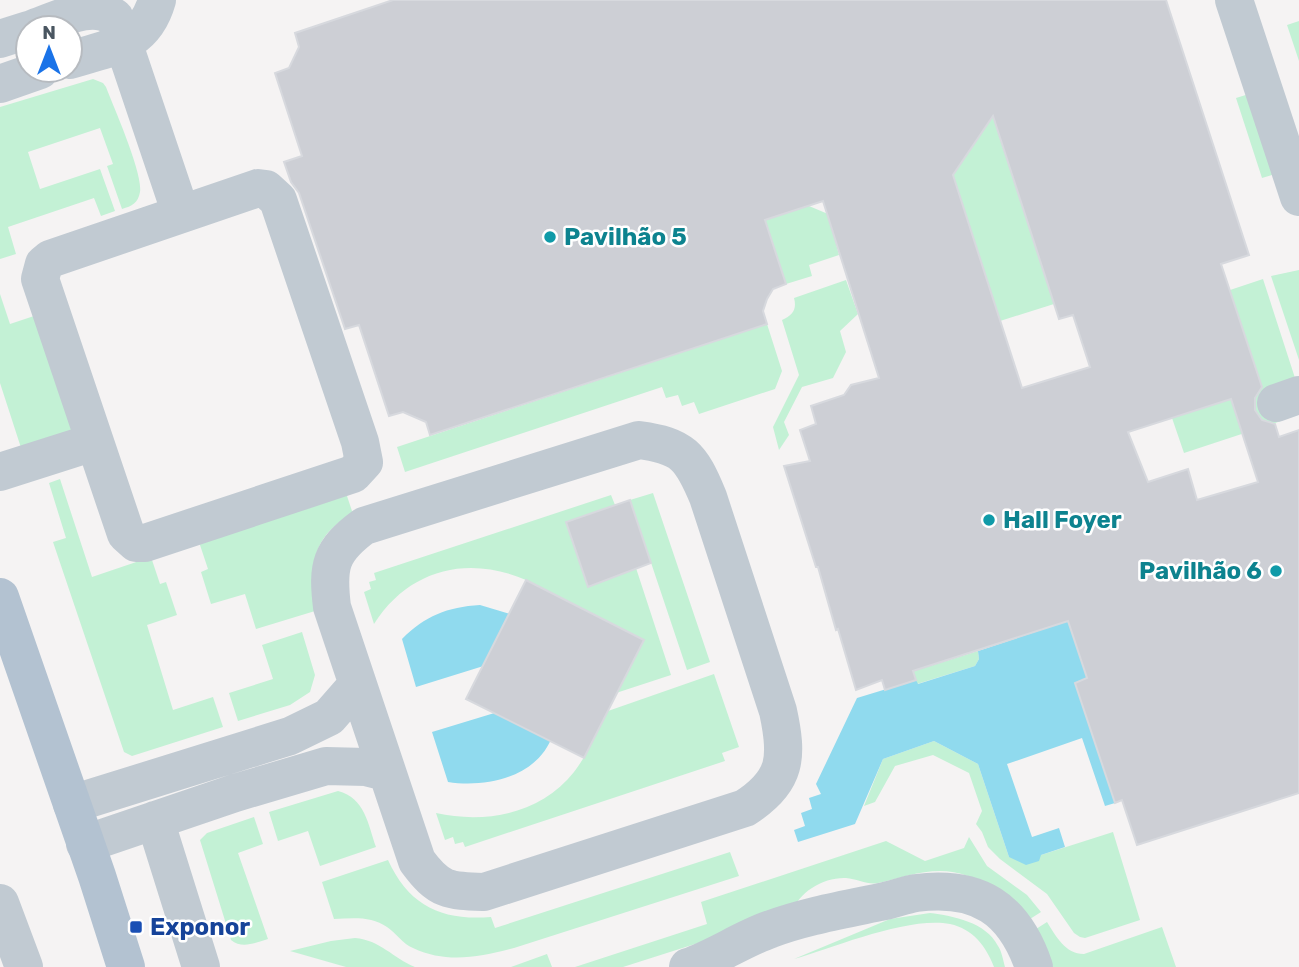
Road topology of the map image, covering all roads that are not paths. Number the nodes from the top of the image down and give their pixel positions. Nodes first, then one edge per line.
1 (157, 0) edge
2 (1234, 0) edge
3 (77, 14) edge
4 (123, 43) junction
5 (84, 56) edge
6 (1299, 197) edge
7 (181, 214) junction
8 (94, 442) junction
9 (0, 472) edge
10 (0, 597) edge
11 (357, 685) junction
12 (386, 772) junction
13 (72, 804) junction
14 (155, 821) junction
15 (85, 844) junction
16 (0, 902) edge
17 (694, 965) edge
18 (24, 967) edge
19 (126, 967) edge
20 (201, 967) edge
21 (1034, 967) edge

1 - 4 lane
2 - 6 lane
3 - 4 lane
4 - 5 lane
4 - 7 lane
7 - 8 lane
7 - 8 lane
8 - 9 lane
10 - 13 main road
11 - 12 lane
11 - 12 lane
11 - 13 lane
12 - 14 lane
13 - 15 main road
14 - 15 lane
14 - 20 lane
15 - 19 main road
16 - 18 lane
17 - 21 lane

